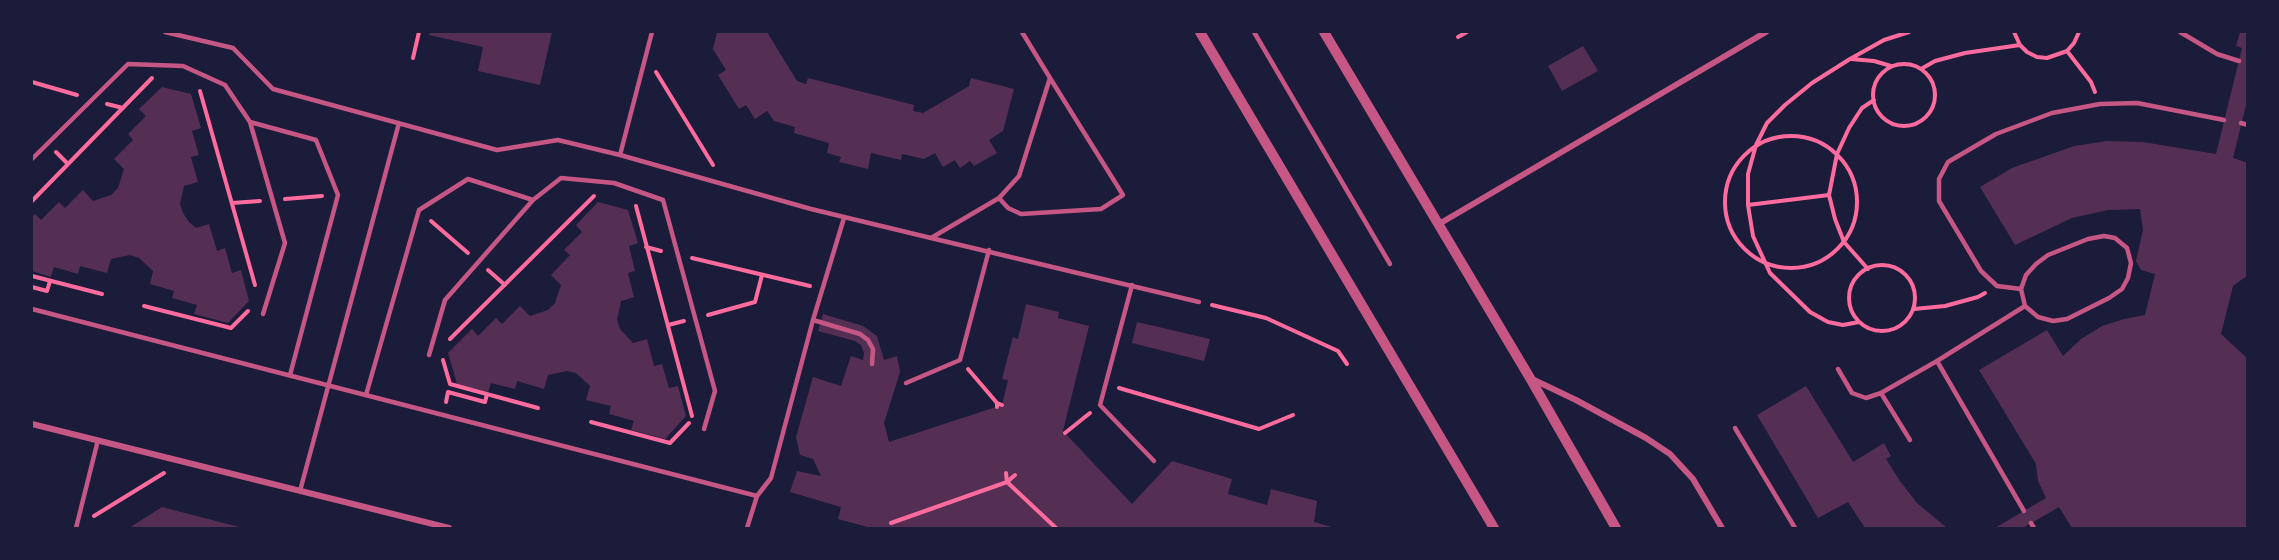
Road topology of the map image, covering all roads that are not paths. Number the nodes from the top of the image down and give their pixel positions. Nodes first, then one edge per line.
1 (165, 32) edge
2 (652, 32) edge
3 (1022, 32) edge
4 (1200, 32) edge
5 (1254, 32) edge
6 (1766, 32) edge
7 (2180, 32) edge
8 (1328, 35) edge
9 (2239, 60) dead end
10 (1050, 78) junction
11 (2224, 120) dead end
12 (250, 122) junction
13 (399, 123) junction
14 (2241, 123) dead end
15 (2247, 125) edge
16 (620, 155) junction
17 (32, 159) edge
18 (999, 198) junction
19 (533, 200) junction
20 (844, 218) junction
21 (1439, 224) junction
22 (931, 238) junction
23 (989, 250) junction
24 (1390, 264) dead end
25 (1132, 285) junction
26 (2020, 289) junction
27 (1199, 302) road end
28 (2025, 306) junction
29 (32, 309) edge
30 (263, 314) dead end
31 (813, 320) junction
32 (429, 355) dead end
33 (1937, 360) junction
34 (872, 364) dead end
35 (1838, 369) dead end
36 (290, 375) junction
37 (1530, 378) junction
38 (906, 383) dead end
39 (328, 385) junction
40 (1881, 393) junction
41 (366, 395) junction
42 (32, 424) edge
43 (1735, 428) dead end
44 (704, 429) dead end
45 (98, 440) junction
46 (1910, 440) dead end
47 (1154, 460) dead end
48 (300, 491) junction
49 (757, 496) junction
50 (2024, 511) dead end
51 (76, 527) edge
52 (449, 528) edge
53 (747, 528) edge
54 (1494, 528) edge
55 (1616, 528) edge
56 (1722, 528) edge
57 (1795, 528) edge

1 - 13 lane
2 - 16 lane
3 - 10 lane
4 - 54 street
5 - 24 lane
6 - 21 street
7 - 9 lane
8 - 21 street
10 - 18 lane
10 - 18 lane
11 - 26 lane
12 - 17 lane
12 - 30 lane
12 - 36 lane
13 - 16 lane
13 - 39 lane
14 - 15 lane
16 - 20 lane
18 - 22 lane
19 - 32 lane
19 - 41 lane
19 - 44 lane
20 - 22 lane
20 - 31 lane
21 - 37 street
22 - 23 lane
23 - 25 lane
23 - 38 lane
25 - 27 lane
25 - 47 lane
26 - 28 lane
26 - 28 lane
28 - 33 lane
29 - 36 lane
31 - 34 lane
31 - 49 lane
33 - 40 lane
33 - 50 lane
35 - 40 lane
36 - 39 lane
37 - 55 street
37 - 56 street
39 - 41 lane
39 - 48 lane
40 - 46 lane
41 - 49 lane
42 - 45 street
43 - 57 lane
45 - 48 street
45 - 51 lane
48 - 52 street
49 - 53 lane

